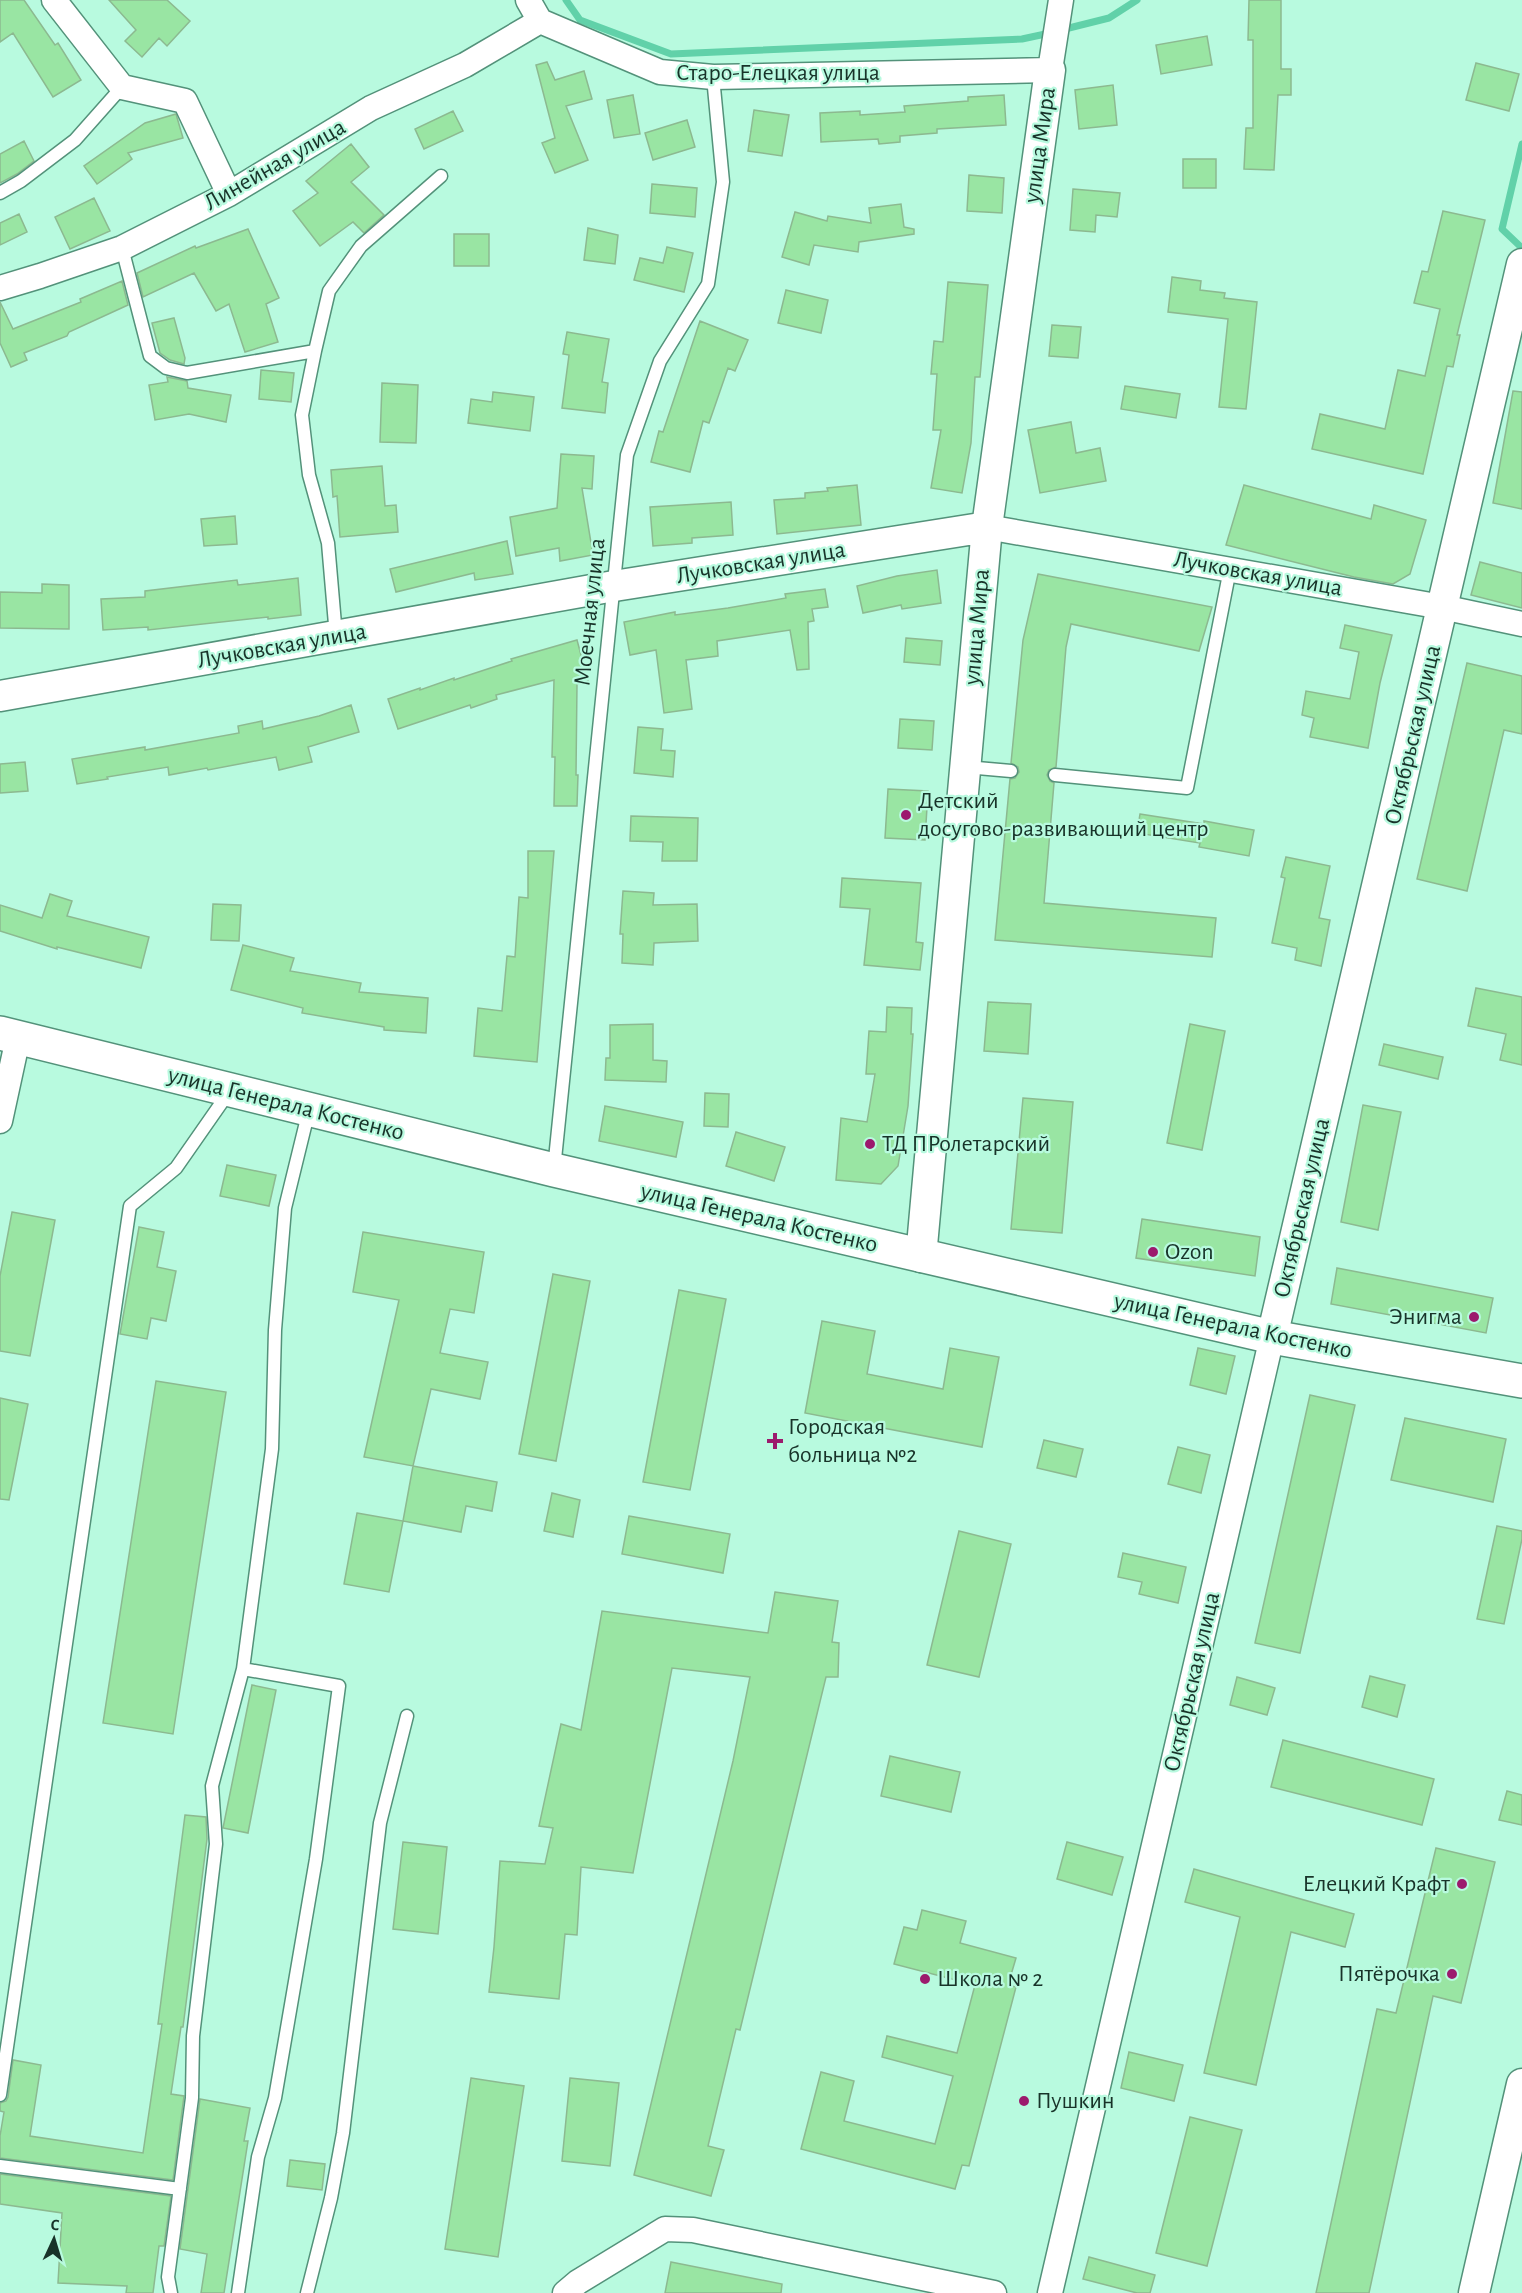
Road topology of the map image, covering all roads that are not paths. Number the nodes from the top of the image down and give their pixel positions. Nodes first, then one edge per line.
1 (54, 0) edge
2 (528, 0) edge
3 (1060, 0) edge
4 (540, 21) junction
5 (1050, 70) junction
6 (713, 77) junction
7 (122, 87) junction
8 (441, 176) dead end
9 (0, 193) edge
10 (229, 194) junction
11 (122, 248) junction
12 (1522, 264) edge
13 (0, 288) edge
14 (315, 351) junction
15 (987, 527) junction
16 (1230, 569) junction
17 (614, 586) junction
18 (1442, 607) junction
19 (1522, 624) edge
20 (337, 637) junction
21 (0, 696) edge
22 (965, 767) junction
23 (1011, 771) dead end
24 (1055, 776) dead end
25 (9, 1035) edge
26 (230, 1089) junction
27 (309, 1109) junction
28 (0, 1121) edge
29 (554, 1170) junction
30 (921, 1257) junction
31 (1272, 1337) junction
32 (1522, 1381) edge
33 (243, 1669) junction
34 (407, 1716) dead end
35 (1522, 2084) edge
36 (0, 2096) edge
37 (0, 2166) edge
38 (180, 2189) junction
39 (171, 2293) edge
40 (238, 2293) edge
41 (307, 2293) edge
42 (565, 2293) edge
43 (994, 2293) edge
44 (1050, 2293) edge
45 (1474, 2293) edge

1 - 7 street
2 - 4 street
3 - 5 street, улица Мира
4 - 6 street, Старо-Елецкая улица
4 - 10 street, Линейная улица
5 - 6 street, Старо-Елецкая улица
5 - 15 street, улица Мира
6 - 17 lane, Моечная улица
7 - 9 lane
7 - 10 street
8 - 14 lane
10 - 11 street, Линейная улица
11 - 13 street, Линейная улица
11 - 14 lane
12 - 18 street, Октябрьская улица
14 - 20 lane
15 - 16 street, Лучковская улица
15 - 17 street, Лучковская улица
15 - 22 street, улица Мира
16 - 18 street, Лучковская улица
16 - 24 lane
17 - 20 street, Лучковская улица
17 - 29 lane, Моечная улица
18 - 19 street, Лучковская улица
18 - 31 street, Октябрьская улица
20 - 21 street, Лучковская улица
22 - 23 lane
22 - 30 street, улица Мира
25 - 26 main road, улица Генерала Костенко
25 - 28 street
26 - 27 main road, улица Генерала Костенко
26 - 36 lane
27 - 29 main road, улица Генерала Костенко
27 - 33 lane
29 - 30 main road, улица Генерала Костенко
30 - 31 main road, улица Генерала Костенко
31 - 32 main road, улица Генерала Костенко
31 - 44 street, Октябрьская улица
33 - 38 lane
33 - 40 lane
34 - 41 lane
35 - 45 street
37 - 38 lane
38 - 39 lane
42 - 43 street

